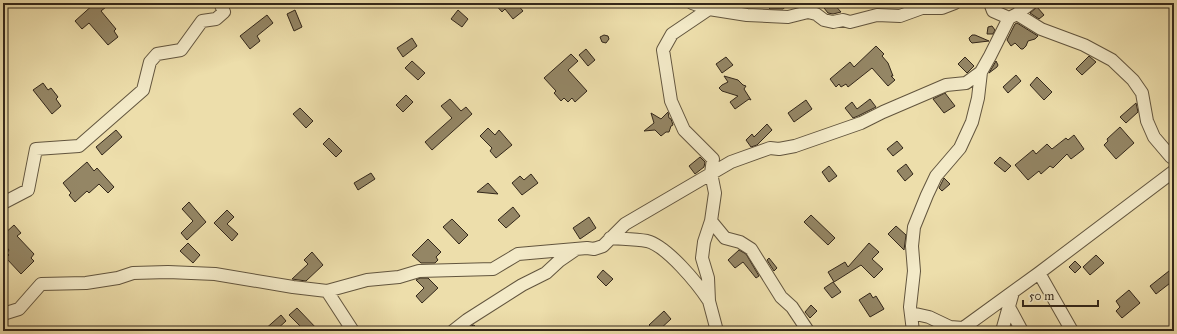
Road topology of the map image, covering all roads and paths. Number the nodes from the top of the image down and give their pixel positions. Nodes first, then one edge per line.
1 (220, 3) edge
2 (692, 3) edge
3 (955, 3) edge
4 (990, 3) edge
5 (1031, 3) edge
6 (709, 9) junction
7 (1013, 16) junction
8 (981, 72) junction
9 (1174, 143) edge
10 (1171, 157) junction
11 (711, 173) junction
12 (1173, 173) edge
13 (3, 203) edge
14 (711, 221) junction
15 (610, 238) junction
16 (576, 250) junction
17 (1039, 273) junction
18 (327, 291) junction
19 (1013, 292) junction
20 (709, 301) junction
21 (1009, 307) junction
22 (911, 313) junction
23 (3, 314) edge
24 (961, 330) edge
25 (353, 331) edge
26 (453, 331) edge
27 (716, 331) edge
28 (808, 331) edge
29 (913, 331) edge
30 (1002, 331) edge
31 (1022, 331) edge
32 (1072, 331) edge

1 - 13 street
2 - 6 street
3 - 6 street
4 - 7 street
5 - 7 street
6 - 11 street
7 - 8 street
7 - 10 street
8 - 11 street
8 - 22 street
9 - 10 street
10 - 12 street
11 - 14 street
11 - 15 street
12 - 17 street
14 - 20 street
14 - 28 street
15 - 16 street
15 - 20 street
16 - 18 street
16 - 26 street
17 - 19 street
17 - 32 street
18 - 23 street
18 - 25 street
19 - 21 street
19 - 24 street
20 - 27 street
21 - 30 street
21 - 31 street
22 - 24 street
22 - 29 street

